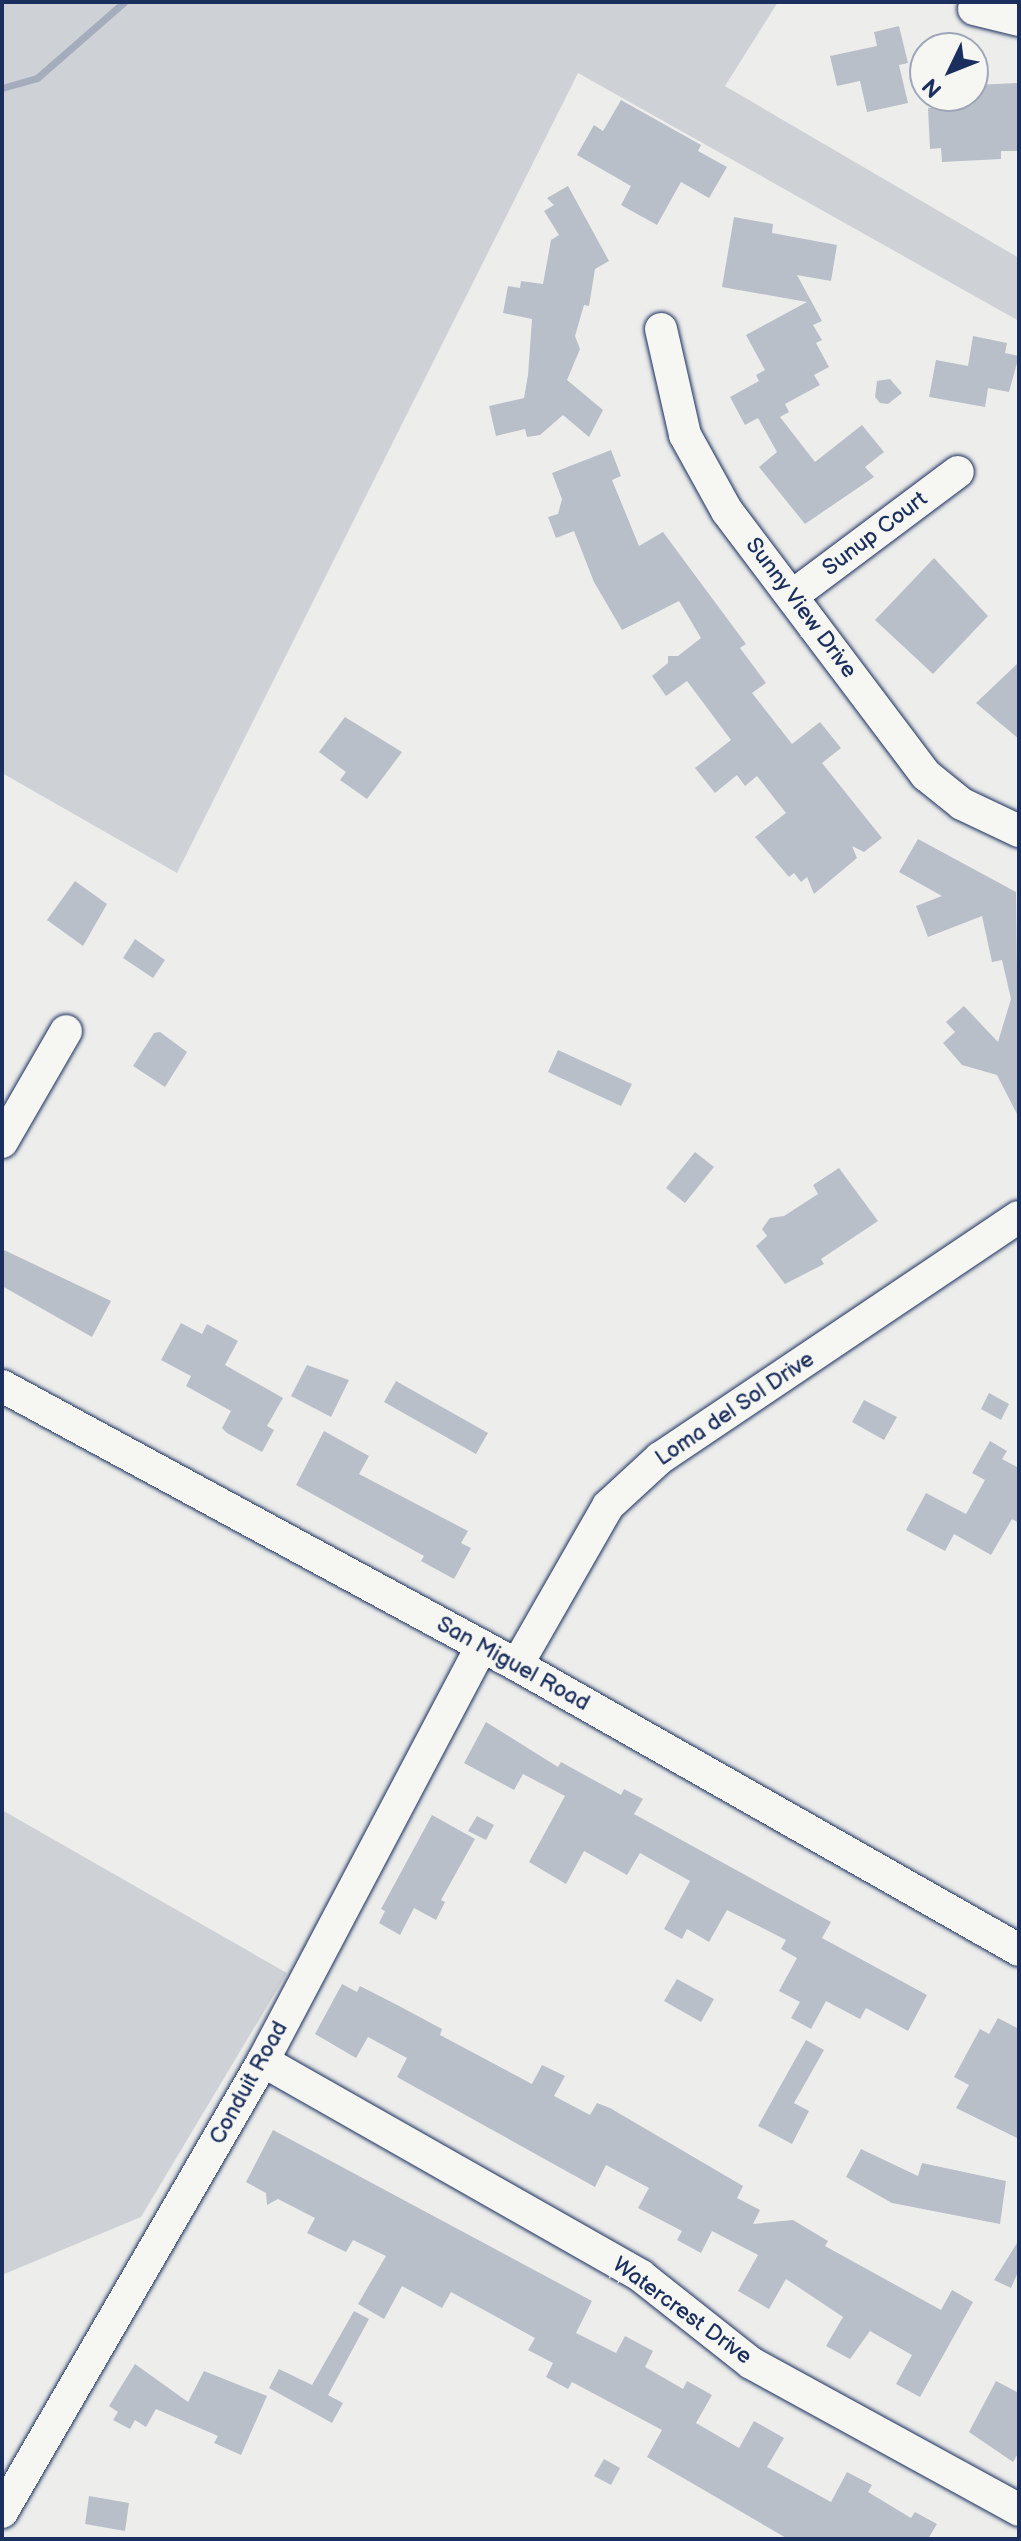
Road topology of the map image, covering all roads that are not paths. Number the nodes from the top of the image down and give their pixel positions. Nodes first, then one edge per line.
1 (974, 9) dead end
2 (1019, 20) edge
3 (661, 329) dead end
4 (958, 472) dead end
5 (792, 596) junction
6 (1019, 831) edge
7 (66, 1031) dead end
8 (2, 1142) edge
9 (1019, 1217) edge
10 (2, 1386) edge
11 (482, 1646) junction
12 (517, 1665) junction
13 (1019, 1950) edge
14 (263, 2061) junction
15 (1019, 2510) edge
16 (2, 2512) edge

1 - 2 street
3 - 5 street, Sunny View Drive
4 - 5 street, Sunup Court
5 - 6 street, Sunny View Drive
7 - 8 street
9 - 12 street, Loma del Sol Drive
10 - 11 street, San Miguel Road
11 - 12 street, San Miguel Road
11 - 14 street, Conduit Road
12 - 13 street, San Miguel Road
14 - 15 street, Watercrest Drive
14 - 16 street, Conduit Road

